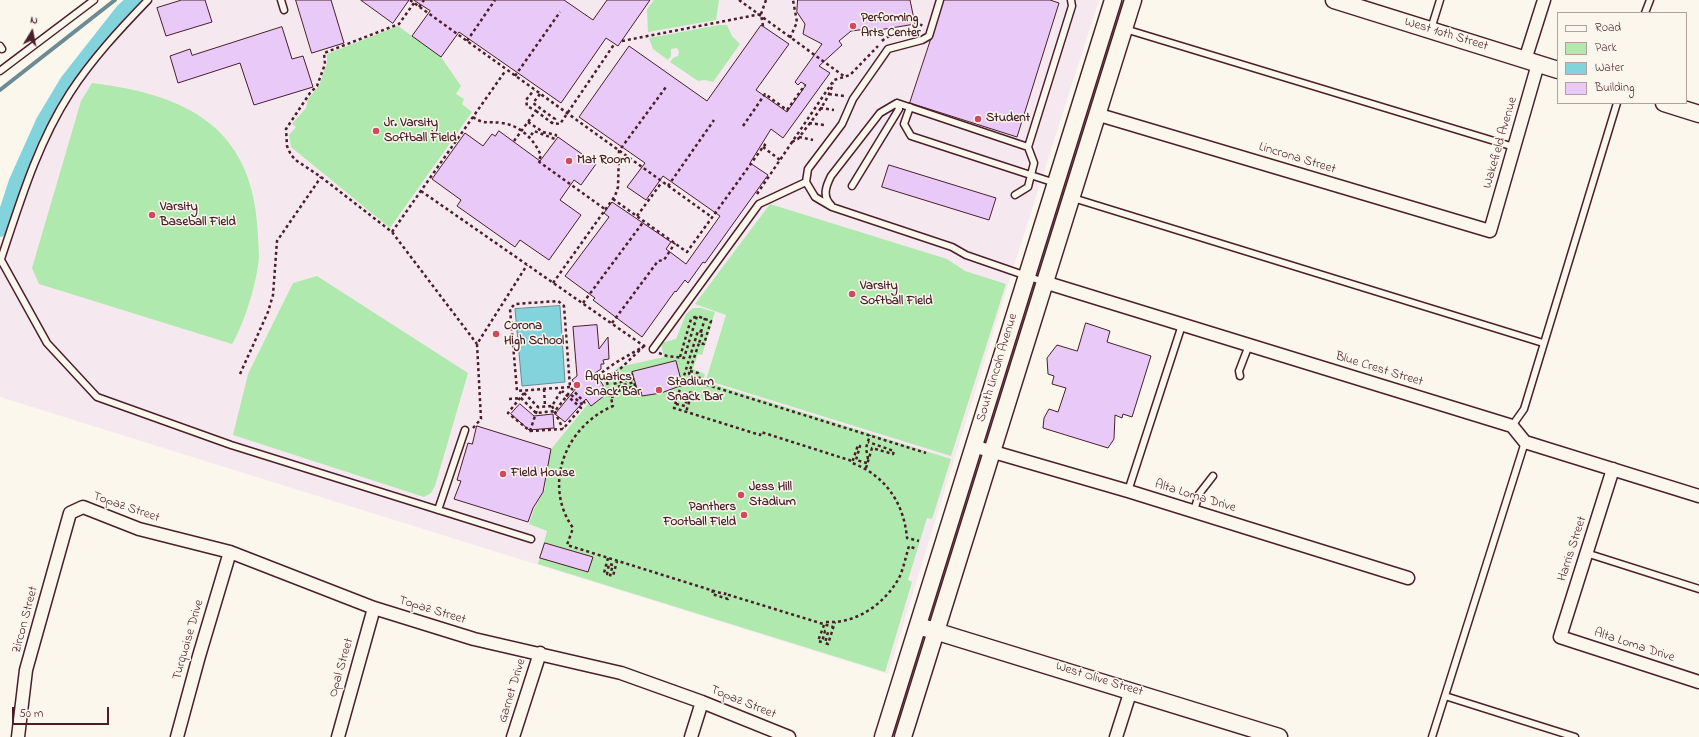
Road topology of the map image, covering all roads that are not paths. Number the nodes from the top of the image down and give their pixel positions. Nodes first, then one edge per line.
1 (94, 0) edge
2 (148, 0) edge
3 (281, 0) edge
4 (940, 0) edge
5 (1071, 0) edge
6 (1114, 0) edge
7 (1132, 0) edge
8 (1334, 0) edge
9 (1440, 0) edge
10 (1544, 0) edge
11 (1650, 0) edge
12 (284, 10) dead end
13 (1645, 12) edge
14 (1124, 28) junction
15 (1430, 31) junction
16 (1532, 62) junction
17 (1557, 70) edge
18 (0, 71) edge
19 (897, 103) junction
20 (1617, 104) edge
21 (1667, 104) edge
22 (910, 107) junction
23 (1096, 114) junction
24 (1699, 114) edge
25 (1028, 147) junction
26 (1514, 147) junction
27 (1031, 175) junction
28 (806, 182) junction
29 (1055, 182) junction
30 (852, 186) dead end
31 (1015, 195) dead end
32 (1070, 197) junction
33 (832, 207) junction
34 (1490, 231) joint
35 (0, 261) edge
36 (1026, 276) junction
37 (1044, 282) junction
38 (1182, 325) junction
39 (1543, 344) junction
40 (1249, 345) junction
41 (653, 349) road end
42 (1240, 376) dead end
43 (1512, 426) junction
44 (466, 432) road end
45 (1525, 442) junction
46 (973, 446) junction
47 (991, 451) junction
48 (1613, 469) junction
49 (1213, 476) dead end
50 (1128, 491) junction
51 (1699, 496) edge
52 (438, 510) junction
53 (1194, 511) junction
54 (70, 513) joint
55 (531, 539) dead end
56 (230, 552) junction
57 (1586, 553) junction
58 (1408, 578) dead end
59 (1699, 589) edge
60 (374, 608) junction
61 (918, 626) junction
62 (935, 631) junction
63 (1560, 637) joint
64 (540, 653) junction
65 (1699, 682) edge
66 (1131, 690) junction
67 (1445, 696) junction
68 (702, 702) junction
69 (18, 737) edge
70 (177, 737) edge
71 (338, 737) edge
72 (513, 737) edge
73 (691, 737) edge
74 (787, 737) edge
75 (883, 737) edge
76 (903, 737) edge
77 (1116, 737) edge
78 (1279, 737) edge
79 (1432, 737) edge
80 (1575, 737) edge

1 - 18 lane
2 - 35 lane
3 - 12 lane
4 - 28 lane
5 - 25 lane
6 - 29 main road, South Lincoln Avenue
7 - 14 main road, South Lincoln Avenue
8 - 15 main road, West 10th Street
9 - 15 lane
10 - 16 street, Wakefield Avenue
11 - 13 lane
14 - 23 main road, South Lincoln Avenue
14 - 26 lane
15 - 16 main road, West 10th Street
16 - 17 main road, West 10th Street
16 - 26 street, Wakefield Avenue
19 - 22 lane
19 - 30 lane
19 - 33 lane
20 - 39 lane
21 - 24 main road
22 - 25 lane
22 - 27 lane
23 - 32 main road, South Lincoln Avenue
23 - 34 street, Lincrona Street
25 - 27 lane
26 - 34 street, Wakefield Avenue
27 - 29 lane
27 - 31 lane
28 - 33 lane
28 - 41 lane
29 - 36 main road, South Lincoln Avenue
32 - 37 main road, South Lincoln Avenue
32 - 39 lane
33 - 36 lane
35 - 52 lane
36 - 37 lane
36 - 46 main road, South Lincoln Avenue
37 - 38 street, Blue Crest Street
37 - 47 main road, South Lincoln Avenue
38 - 40 street, Blue Crest Street
38 - 50 lane
39 - 43 lane
40 - 42 lane
40 - 43 street, Blue Crest Street
43 - 45 street
44 - 52 lane
45 - 48 street
45 - 67 lane
46 - 47 street, Alta Loma Drive
46 - 61 main road, South Lincoln Avenue
47 - 50 street, Alta Loma Drive
47 - 62 main road, South Lincoln Avenue
48 - 51 street
48 - 57 street, Harris Street
49 - 53 lane
50 - 53 street, Alta Loma Drive
52 - 55 lane
53 - 58 street, Alta Loma Drive
54 - 56 street, Topaz Street
54 - 69 street, Zircon Street
56 - 60 street, Topaz Street
56 - 70 street, Turquoise Drive
57 - 59 lane
57 - 63 street, Harris Street
60 - 64 street, Topaz Street
60 - 71 street, Opal Street
61 - 62 main road, West Olive Street
61 - 75 main road, South Lincoln Avenue
62 - 66 main road, West Olive Street
62 - 76 main road, South Lincoln Avenue
63 - 65 street, Alta Loma Drive
64 - 68 street, Topaz Street
64 - 72 street, Garnet Drive
66 - 77 street
66 - 78 main road, West Olive Street
67 - 79 lane
67 - 80 lane
68 - 73 street
68 - 74 street, Topaz Street

